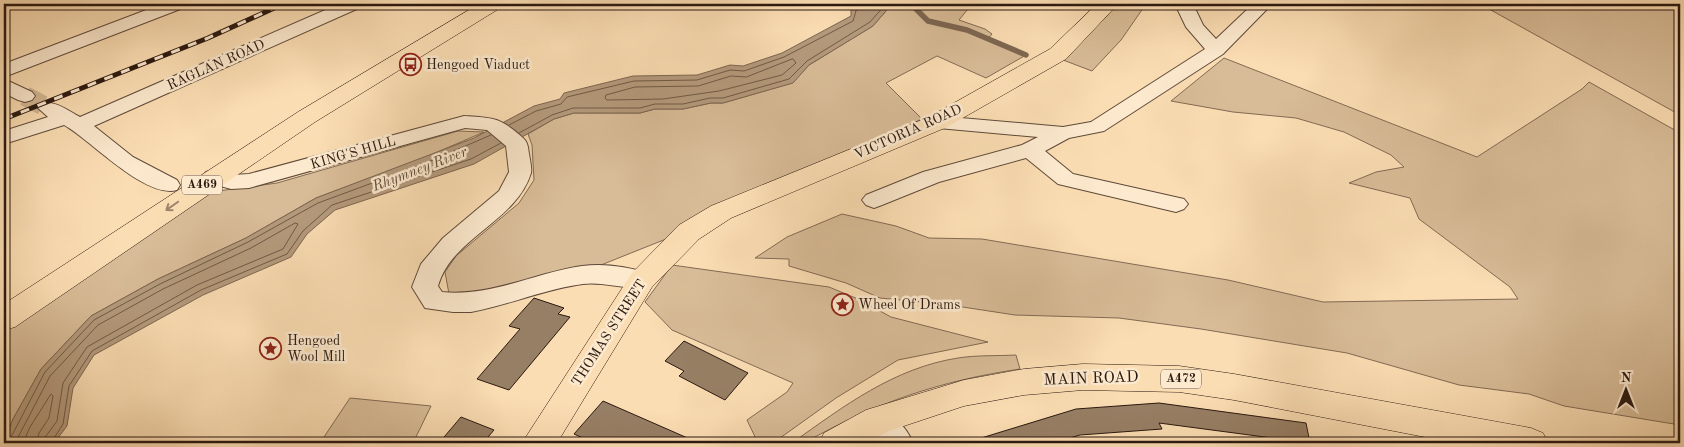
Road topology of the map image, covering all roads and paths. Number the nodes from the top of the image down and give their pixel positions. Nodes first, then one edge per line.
1 (177, 4) edge
2 (353, 4) edge
3 (493, 4) edge
4 (1108, 4) edge
5 (1184, 4) edge
6 (1262, 4) edge
7 (1216, 50) junction
8 (404, 56) junction
9 (4, 71) edge
10 (4, 84) edge
11 (25, 96) tunnel mouth
12 (64, 117) junction
13 (938, 122) junction
14 (1063, 133) junction
15 (4, 138) edge
16 (1030, 150) junction
17 (214, 177) junction
18 (170, 185) junction
19 (874, 200) dead end
20 (1176, 204) dead end
21 (689, 232) joint
22 (642, 280) junction
23 (4, 303) edge
24 (4, 319) edge
25 (888, 432) edge
26 (539, 443) edge
27 (836, 443) edge
28 (1531, 443) edge

1 - 9 street
2 - 12 street, RAGLAN ROAD
3 - 8 main road, A469
4 - 13 main road, VICTORIA ROAD
5 - 7 street
6 - 7 street
7 - 14 street
8 - 17 main road, A469
8 - 18 main road, A469
10 - 11 street
12 - 15 street, RAGLAN ROAD
12 - 18 street
13 - 14 street
13 - 21 main road, VICTORIA ROAD
14 - 16 street
16 - 19 street
16 - 20 street
17 - 22 street, KING'S HILL
17 -> 24 main road, A469
18 - 23 main road, A469
21 - 22 main road, THOMAS STREET
22 - 26 main road, THOMAS STREET
25 - 27 main road, MAIN ROAD / A472
25 - 28 main road, MAIN ROAD / A472

